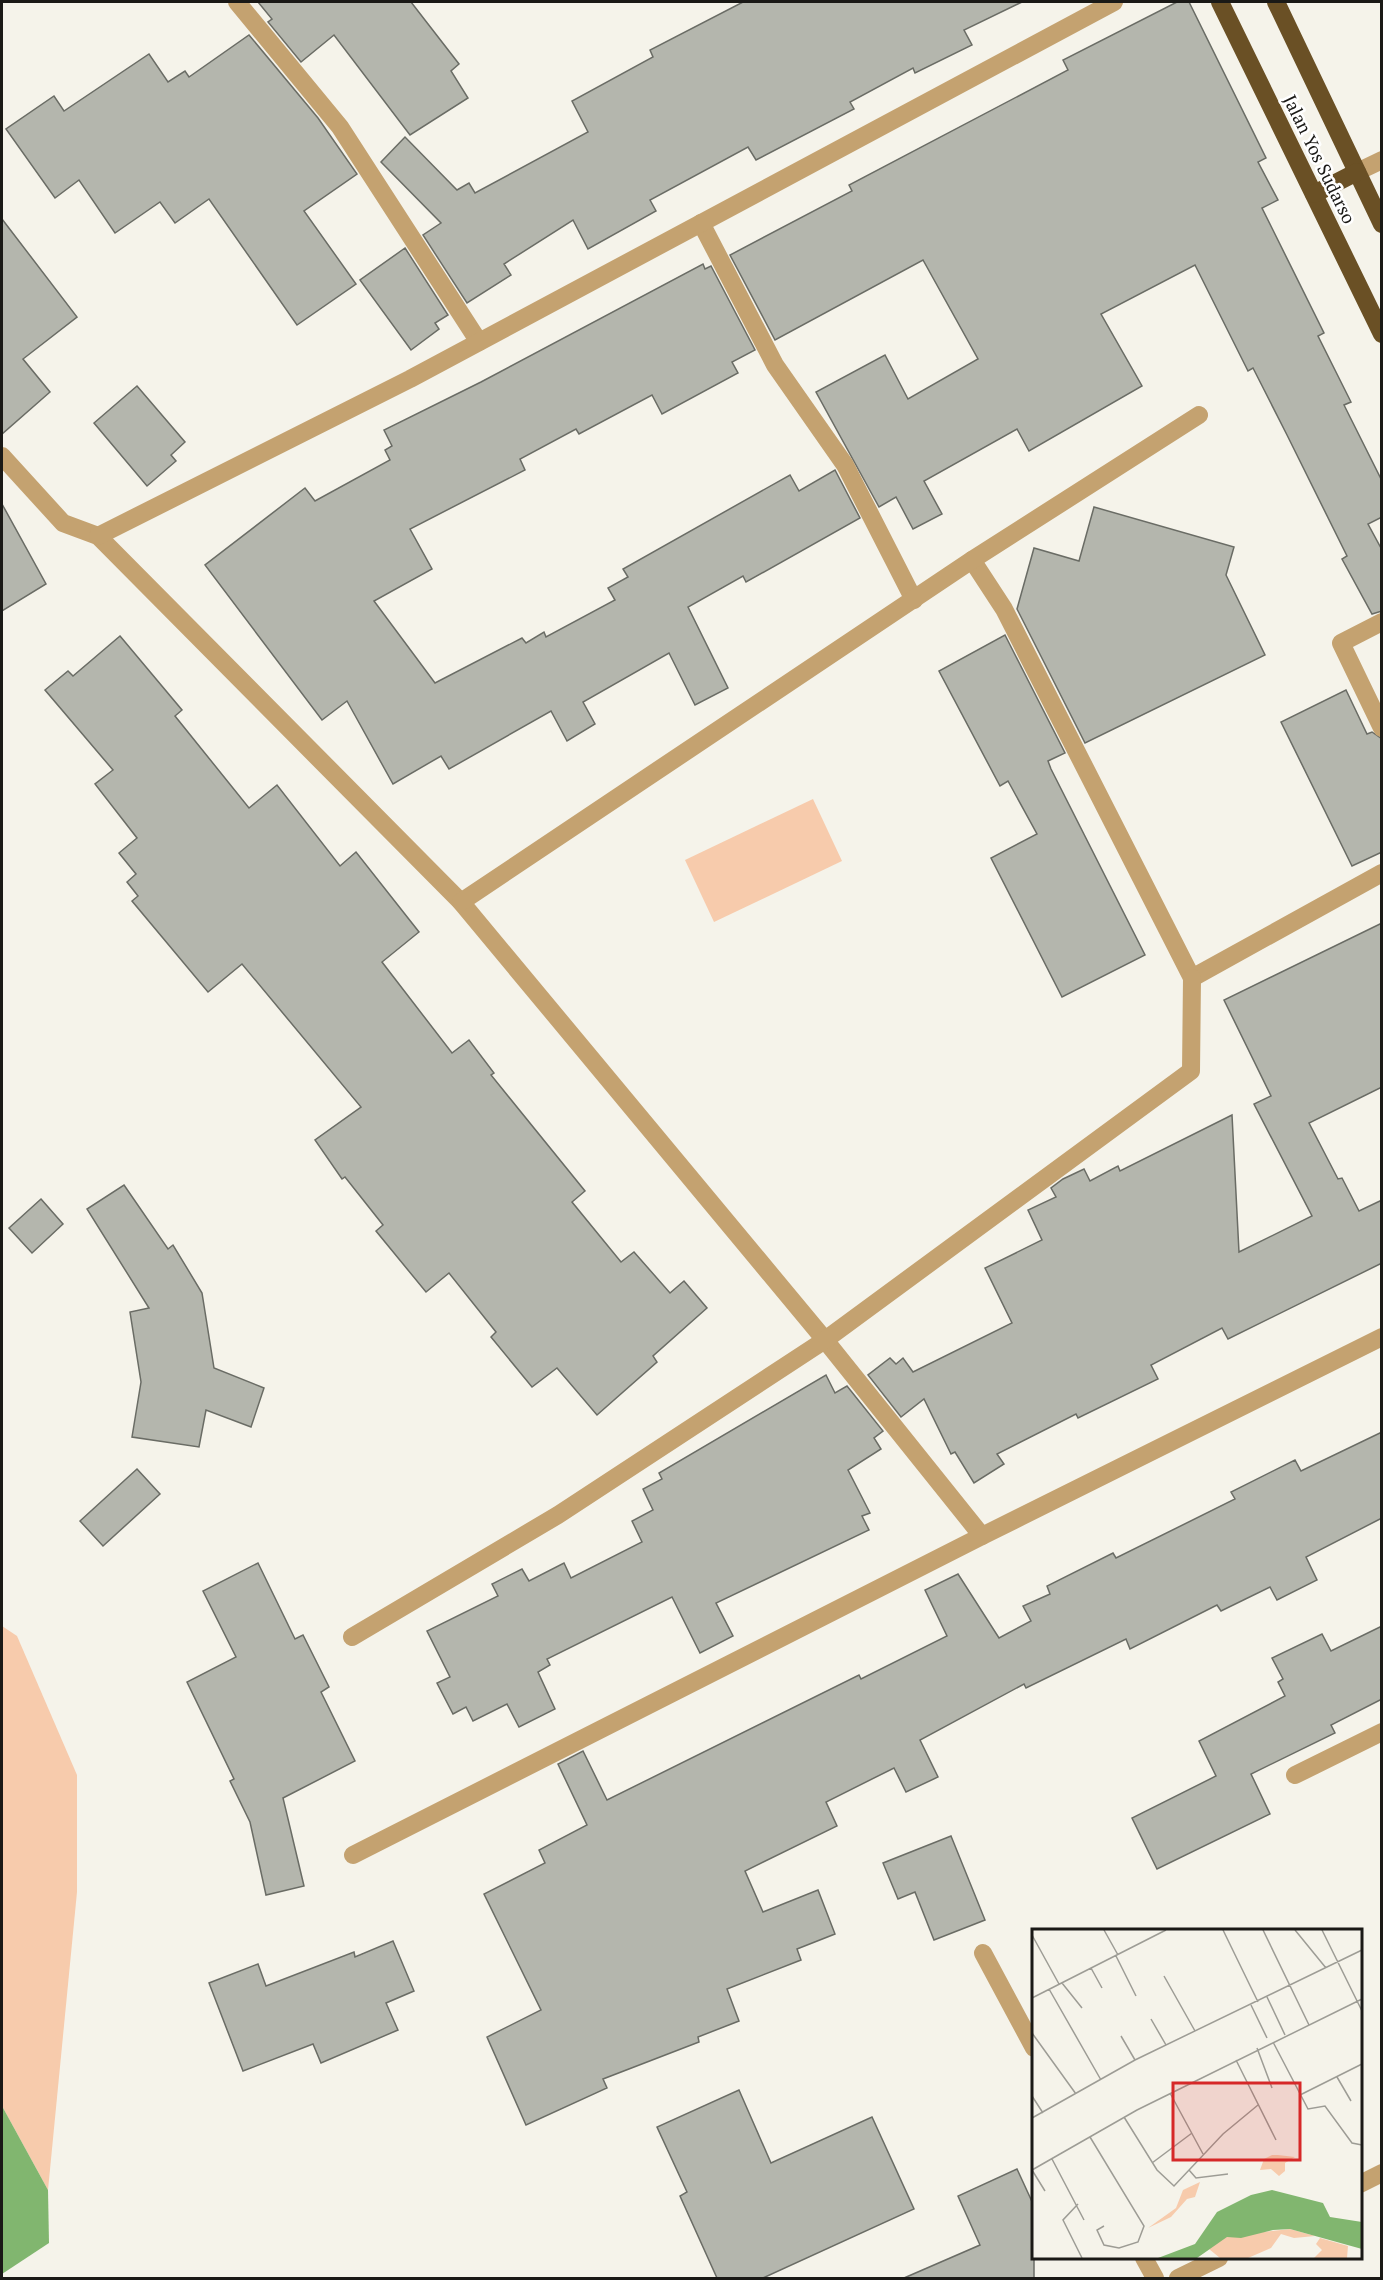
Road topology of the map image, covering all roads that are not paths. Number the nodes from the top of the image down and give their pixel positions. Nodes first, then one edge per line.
1 (237, 2) edge
2 (1114, 2) edge
3 (1220, 2) edge
4 (1276, 2) edge
5 (1382, 160) edge
6 (1357, 172) junction
7 (1314, 194) junction
8 (701, 224) junction
9 (1382, 224) edge
10 (1374, 300) edge
11 (1382, 334) edge
12 (479, 342) junction
13 (1199, 415) dead end
14 (2, 456) edge
15 (98, 536) junction
16 (972, 560) junction
17 (914, 600) junction
18 (1382, 622) edge
19 (1382, 728) edge
20 (1380, 876) edge
21 (461, 902) junction
22 (1192, 978) junction
23 (1382, 1337) edge
24 (825, 1340) junction
25 (981, 1536) junction
26 (352, 1637) dead end
27 (1382, 1732) edge
28 (1294, 1775) dead end
29 (353, 1855) dead end
30 (984, 1953) dead end
31 (1032, 2044) edge
32 (1382, 2173) edge
33 (1362, 2183) edge
34 (1145, 2259) edge
35 (1217, 2259) edge
36 (1155, 2278) edge
37 (1178, 2278) edge

1 - 12 street
2 - 8 street
3 - 7 highway, Jalan Yos Sudarso
4 - 6 highway, Jalan Yos Sudarso
5 - 6 street
6 - 7 highway
6 - 9 highway, Jalan Yos Sudarso
7 - 10 highway, Jalan Yos Sudarso
8 - 12 street
8 - 17 street
10 - 11 highway, Jalan Yos Sudarso
12 - 15 street
13 - 16 street
14 - 15 street
15 - 21 street
16 - 17 street
16 - 22 street
17 - 21 street
18 - 19 street
20 - 22 street
21 - 24 street
22 - 24 street
23 - 25 street
24 - 25 street
24 - 26 street
25 - 29 street
27 - 28 street
30 - 31 street
32 - 33 street
34 - 36 street
35 - 37 street

